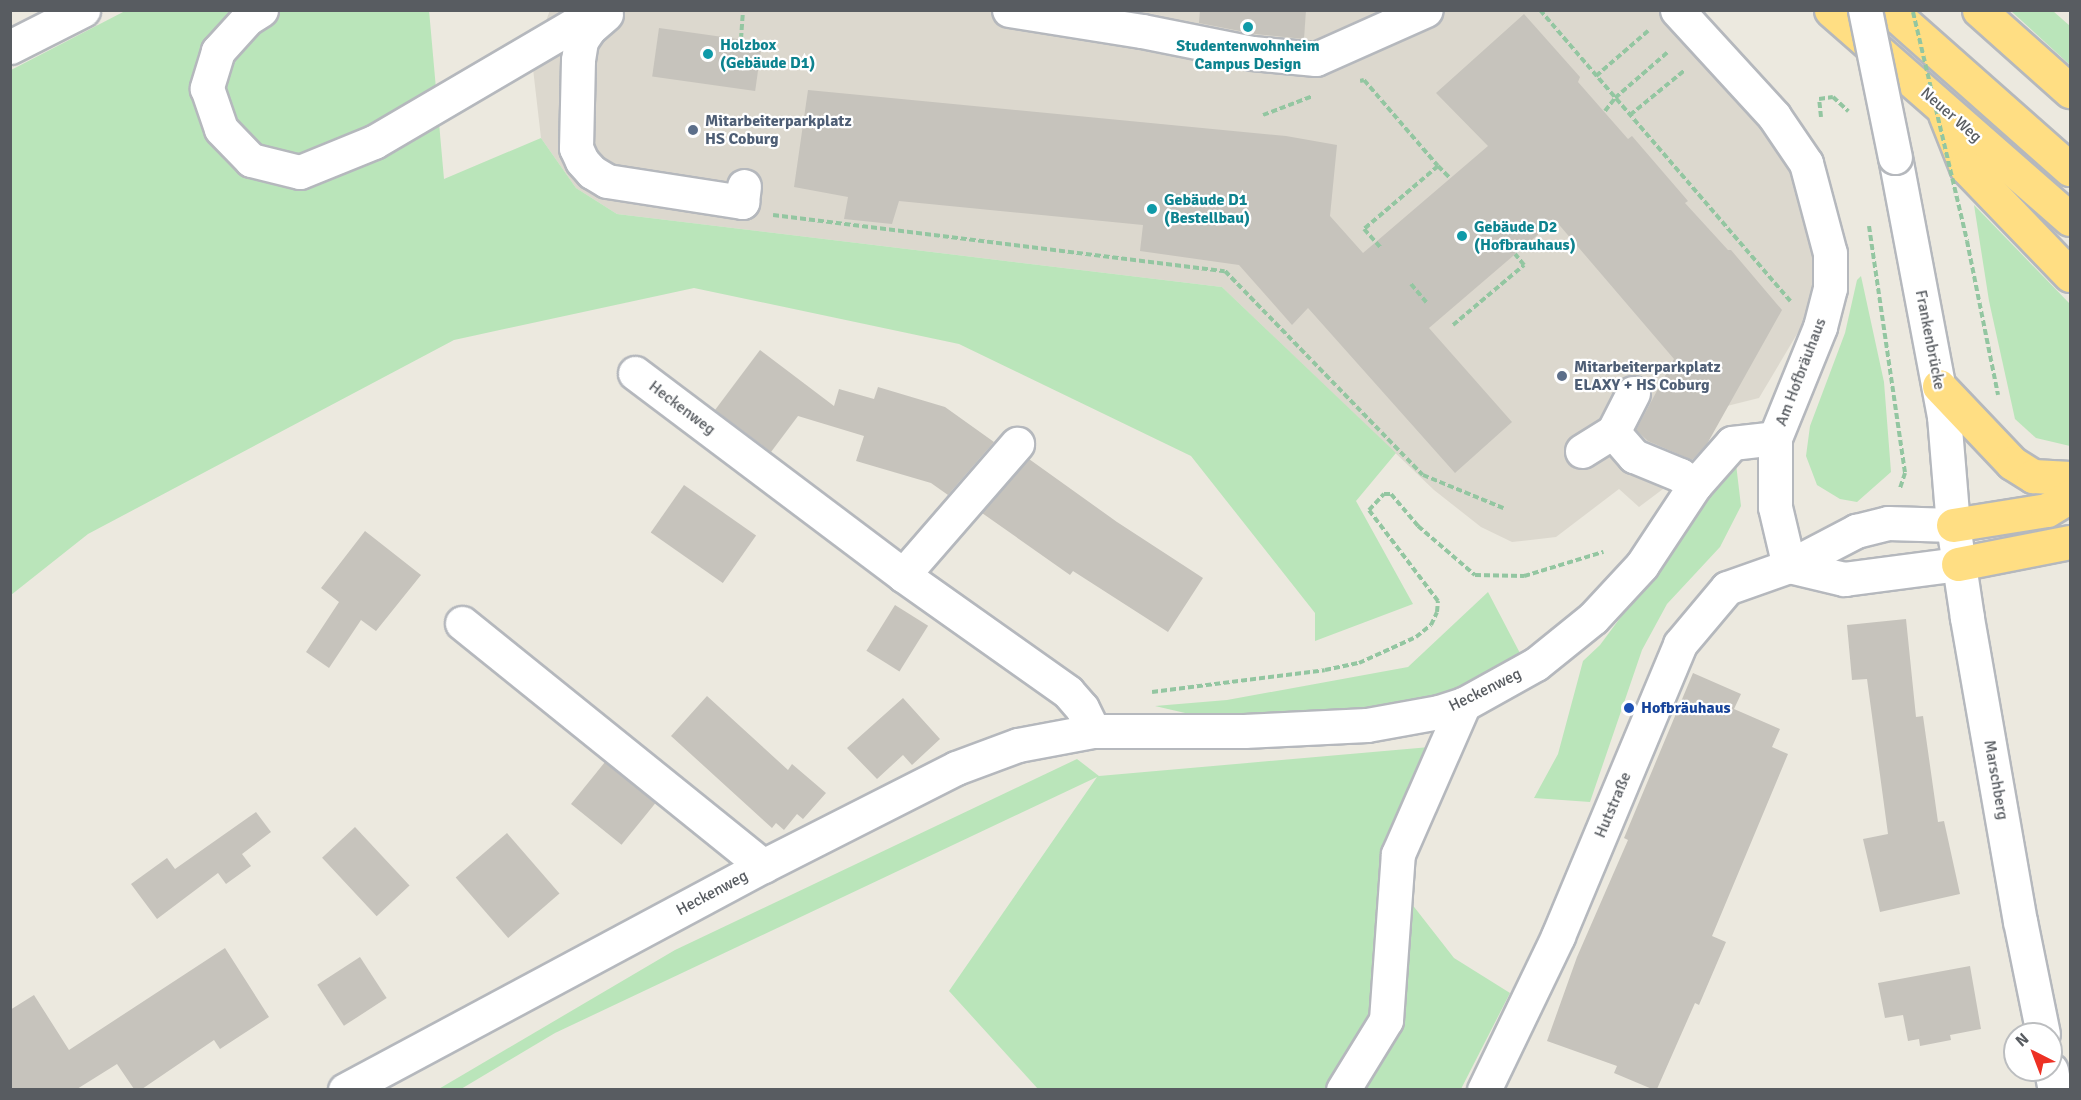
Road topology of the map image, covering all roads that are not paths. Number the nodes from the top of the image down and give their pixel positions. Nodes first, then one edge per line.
1 (83, 10) edge
2 (261, 10) edge
3 (599, 10) edge
4 (610, 10) edge
5 (1009, 10) edge
6 (1426, 10) edge
7 (1832, 10) edge
8 (1865, 10) edge
9 (1979, 10) edge
10 (1902, 11) edge
11 (1666, 18) edge
12 (10, 47) edge
13 (2070, 92) edge
14 (1944, 109) junction
15 (2070, 169) edge
16 (743, 194) road end
17 (2070, 219) edge
18 (2070, 275) edge
19 (635, 373) dead end
20 (1939, 386) junction
21 (1634, 393) dead end
22 (1613, 432) junction
23 (1775, 438) junction
24 (1017, 444) dead end
25 (1582, 451) dead end
26 (2070, 478) edge
27 (1695, 485) junction
28 (2070, 496) edge
29 (1953, 525) junction
30 (2070, 542) edge
31 (1958, 564) junction
32 (1789, 566) junction
33 (903, 575) junction
34 (462, 622) dead end
35 (1464, 704) junction
36 (1093, 731) junction
37 (763, 866) junction
38 (2041, 1022) edge
39 (345, 1089) edge
40 (1343, 1089) edge
41 (1484, 1089) edge

1 - 12 street
2 - 3 street
4 - 16 street
5 - 6 street
7 - 14 highway, Neuer Weg
8 - 20 street, Frankenbrücke, bridge
9 - 13 highway
10 - 15 highway
11 - 23 street, Am Hofbräuhaus
14 - 17 highway, Neuer Weg
14 - 18 highway
19 - 33 street, Heckenweg
20 - 26 highway
20 - 29 street, Frankenbrücke
21 - 22 street
22 - 25 street
22 - 27 street
23 - 27 street, Heckenweg
23 - 32 street, Am Hofbräuhaus
24 - 33 street
27 - 35 street, Heckenweg
28 - 29 highway
29 - 31 street, Marschberg
29 - 32 street, Hutstraße
30 - 31 highway
31 - 32 street
31 - 38 street, Marschberg
32 - 41 street, Hutstraße
33 - 36 street, Heckenweg
34 - 37 street
35 - 36 street, Heckenweg
35 - 40 street
36 - 37 street, Heckenweg
37 - 39 street, Heckenweg

